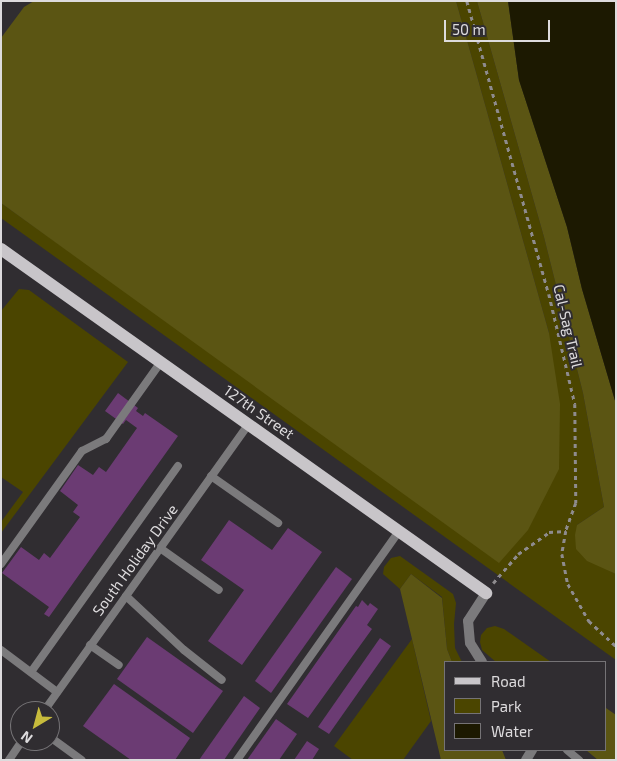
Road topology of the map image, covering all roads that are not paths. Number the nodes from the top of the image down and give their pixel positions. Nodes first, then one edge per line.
1 (1, 248) edge
2 (161, 362) junction
3 (249, 424) junction
4 (178, 466) dead end
5 (211, 476) junction
6 (278, 523) dead end
7 (399, 531) junction
8 (160, 548) junction
9 (1, 564) edge
10 (220, 590) dead end
11 (486, 592) joint
12 (126, 596) junction
13 (90, 646) junction
14 (1, 650) edge
15 (481, 661) edge
16 (119, 664) dead end
17 (31, 672) junction
18 (222, 680) dead end
19 (57, 692) junction
20 (51, 701) edge
21 (60, 744) edge
22 (568, 751) edge
23 (82, 760) edge
24 (236, 760) edge
25 (579, 760) edge

1 - 2 main road, 127th Street
2 - 3 main road, 127th Street
2 - 9 lane
3 - 5 lane, South Holiday Drive
3 - 7 main road, 127th Street
4 - 17 lane
5 - 6 lane
5 - 8 lane, South Holiday Drive
7 - 11 main road, 127th Street
7 - 24 lane
8 - 10 lane
8 - 12 lane, South Holiday Drive
11 - 15 street
12 - 13 lane, South Holiday Drive
12 - 18 lane
13 - 16 lane
13 - 19 lane, South Holiday Drive
14 - 17 lane
17 - 19 lane
19 - 20 lane, South Holiday Drive
21 - 23 lane
22 - 25 lane

